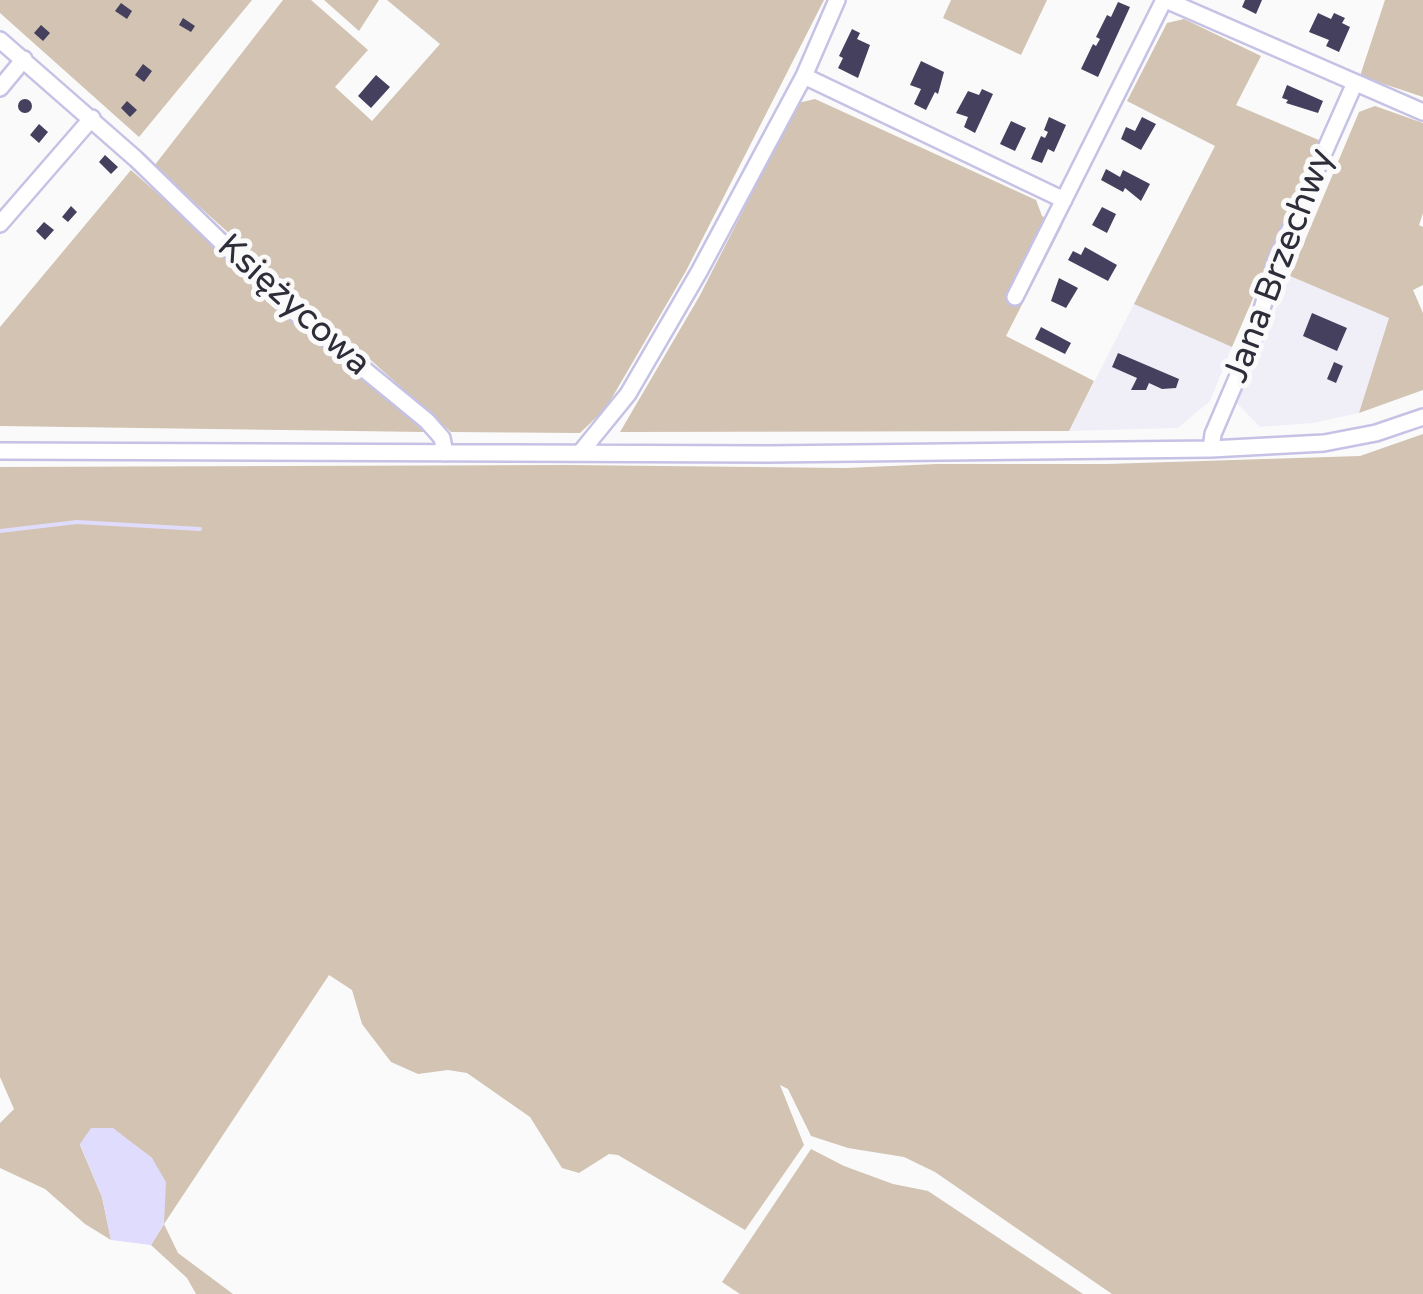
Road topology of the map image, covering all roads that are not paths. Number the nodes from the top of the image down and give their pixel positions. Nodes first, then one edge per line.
1 (837, 0) edge
2 (1165, 0) edge
3 (0, 40) edge
4 (24, 59) junction
5 (804, 76) junction
6 (1354, 85) junction
7 (0, 88) edge
8 (1423, 112) edge
9 (92, 118) junction
10 (1064, 200) junction
11 (0, 224) edge
12 (1016, 297) dead end
13 (1423, 417) edge
14 (1211, 449) junction
15 (0, 452) edge
16 (446, 452) junction
17 (580, 453) junction

1 - 5 street
2 - 6 street
2 - 10 street
3 - 4 street, Księżycowa
4 - 7 street
4 - 9 street, Księżycowa
5 - 10 street
5 - 17 street
6 - 8 street
6 - 14 street, Jana Brzechwy
9 - 11 street
9 - 16 street, Księżycowa
10 - 12 street
13 - 14 street
14 - 17 street
15 - 16 street
16 - 17 street

